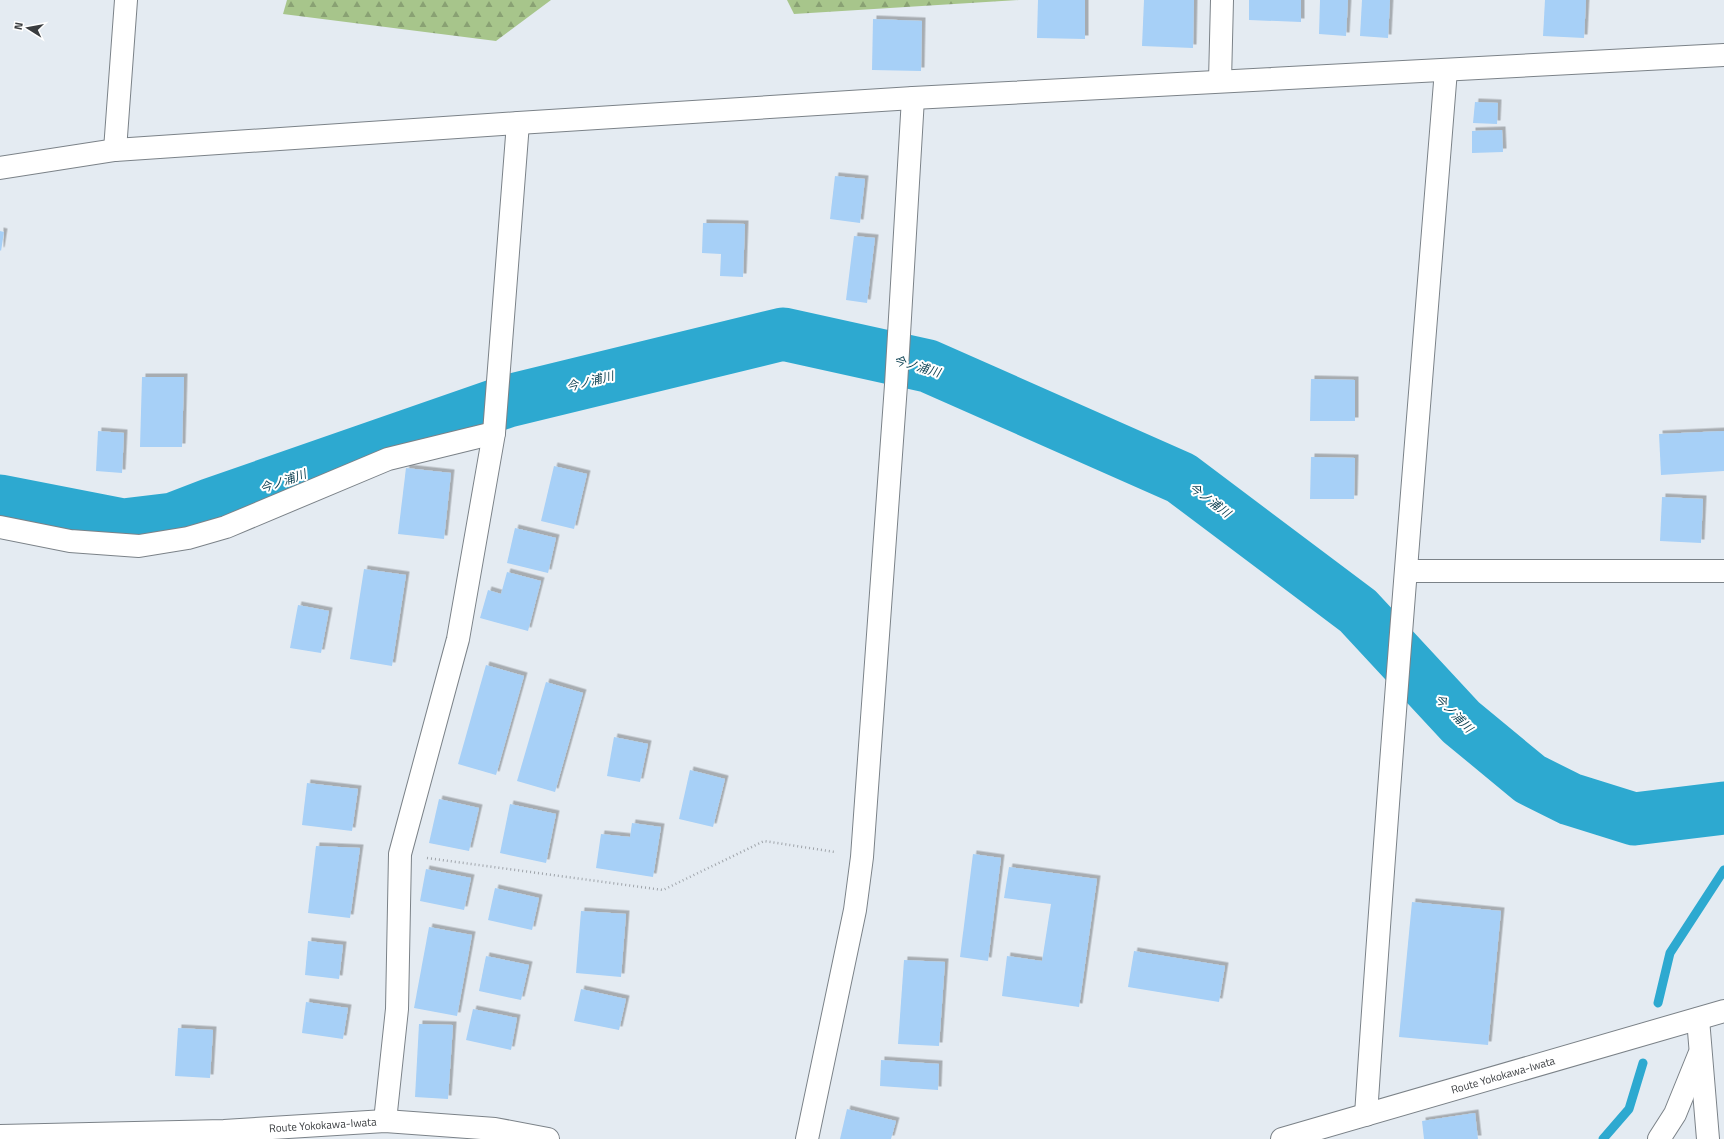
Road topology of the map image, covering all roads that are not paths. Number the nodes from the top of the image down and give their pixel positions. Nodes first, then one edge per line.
1 (126, 0) edge
2 (1222, 0) edge
3 (1724, 55) edge
4 (1446, 70) junction
5 (1220, 81) junction
6 (913, 98) junction
7 (518, 123) junction
8 (115, 150) junction
9 (0, 168) edge
10 (494, 433) junction
11 (0, 527) edge
12 (1407, 571) junction
13 (1724, 571) edge
14 (1724, 1011) edge
15 (1698, 1019) junction
16 (1700, 1052) junction
17 (1366, 1115) junction
18 (385, 1121) junction
19 (0, 1136) edge
20 (548, 1139) edge
21 (807, 1139) edge
22 (1282, 1139) edge
23 (1659, 1139) edge
24 (1708, 1139) edge

1 - 8 street
2 - 5 street
3 - 4 street
4 - 5 street
4 - 12 street
5 - 6 street
6 - 7 street
6 - 21 street
7 - 8 street
7 - 10 street
8 - 9 street
10 - 11 street
10 - 18 street
12 - 13 street
12 - 17 street
14 - 15 street, Route Yokokawa-Iwata
15 - 16 street
15 - 17 street, Route Yokokawa-Iwata
16 - 23 street
16 - 24 street
17 - 22 street, Route Yokokawa-Iwata
18 - 19 street, Route Yokokawa-Iwata
18 - 20 street, Route Yokokawa-Iwata

